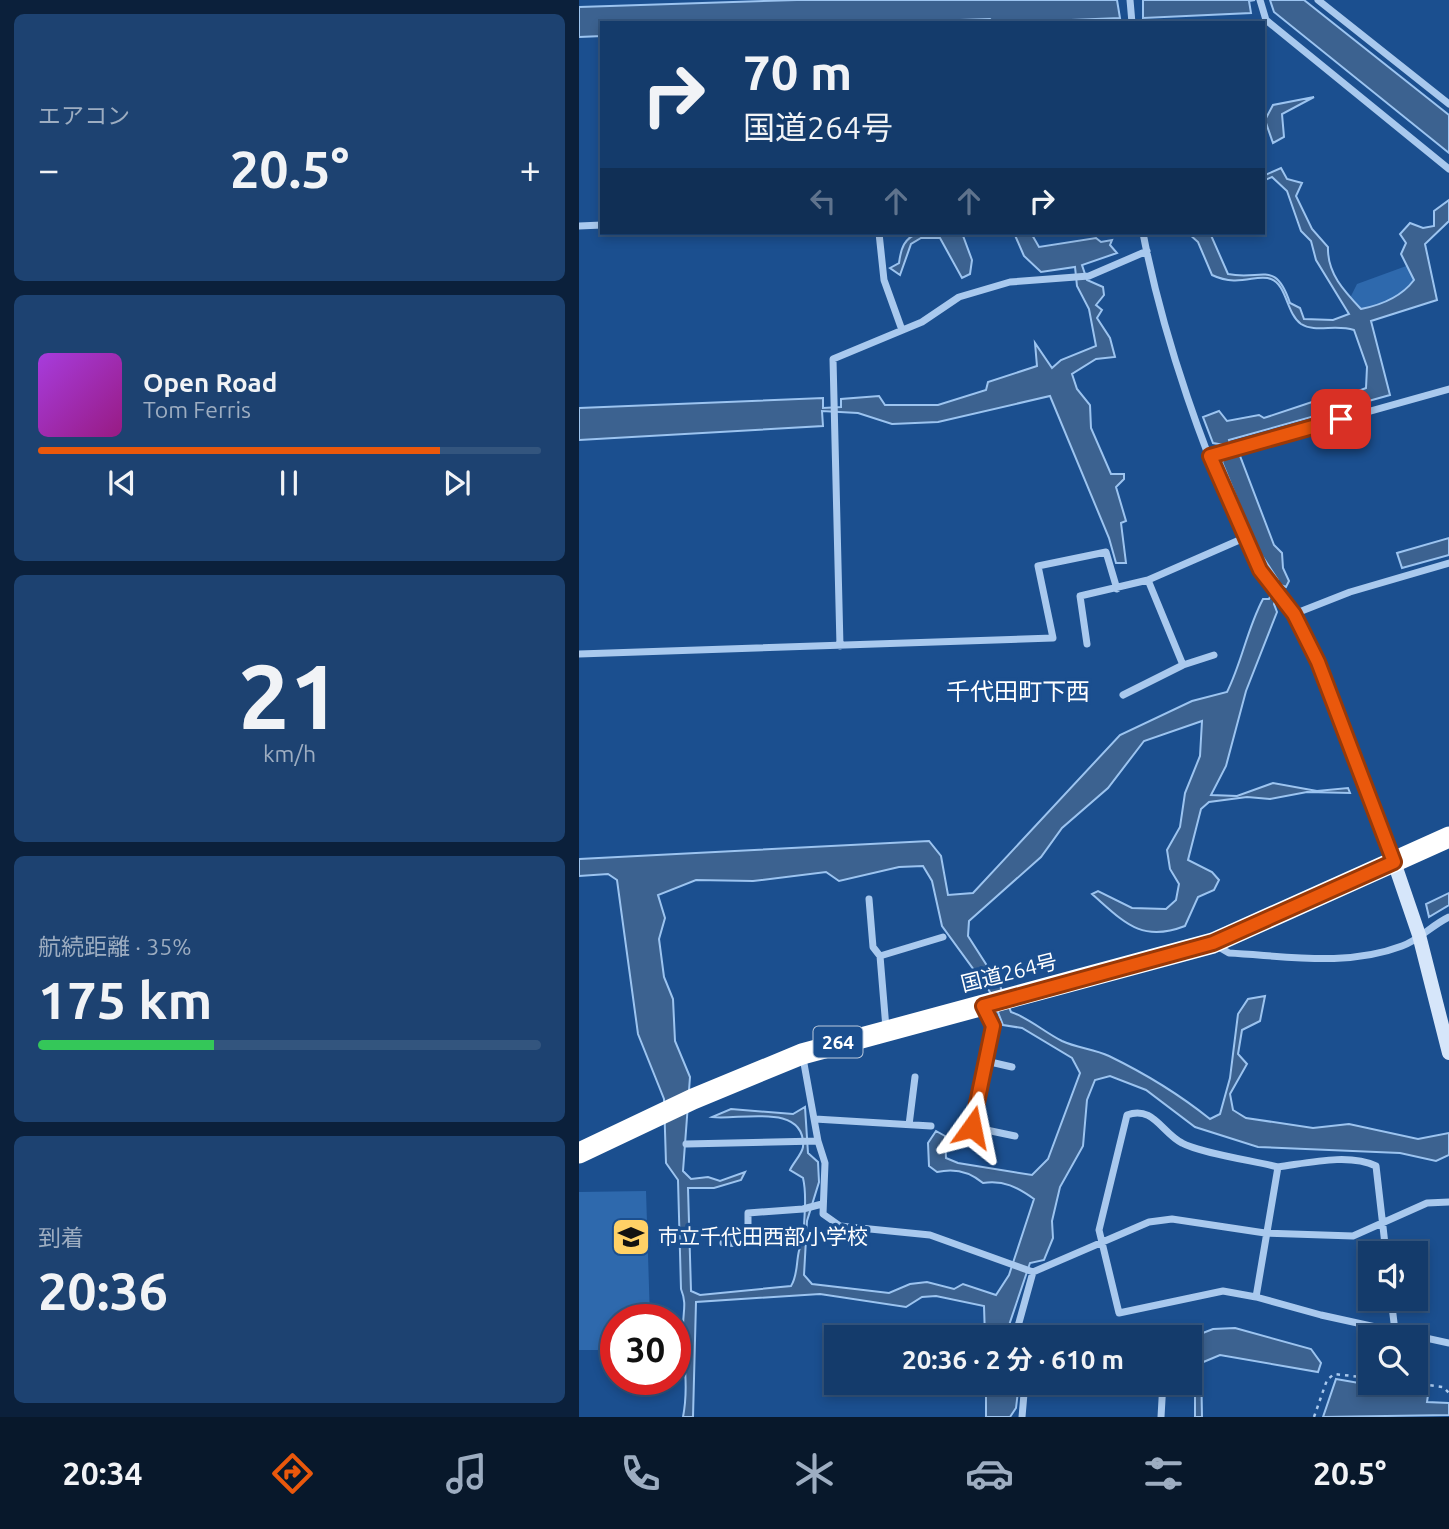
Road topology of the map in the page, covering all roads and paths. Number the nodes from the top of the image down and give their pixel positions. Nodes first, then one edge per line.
1 (1130, 0) edge
2 (1318, 0) edge
3 (1260, 1) edge
4 (1132, 21) edge
5 (1449, 104) edge
6 (1449, 169) edge
7 (600, 225) edge
8 (579, 226) edge
9 (879, 235) edge
10 (1143, 235) edge
11 (1147, 251) junction
12 (902, 330) junction
13 (1449, 389) edge
14 (1210, 456) junction
15 (1244, 538) junction
16 (1449, 563) edge
17 (1148, 580) junction
18 (1116, 589) junction
19 (1294, 614) junction
20 (1087, 644) dead end
21 (840, 646) junction
22 (579, 654) edge
23 (1214, 655) dead end
24 (1183, 666) junction
25 (1123, 695) dead end
26 (1449, 837) edge
27 (1394, 862) junction
28 (869, 899) dead end
29 (1449, 917) edge
30 (1419, 935) junction
31 (944, 937) dead end
32 (1213, 943) junction
33 (880, 956) junction
34 (994, 1003) junction
35 (886, 1029) junction
36 (1449, 1053) edge
37 (802, 1054) junction
38 (986, 1061) junction
39 (1012, 1067) dead end
40 (916, 1077) dead end
41 (815, 1119) junction
42 (909, 1125) junction
43 (931, 1126) dead end
44 (1015, 1136) dead end
45 (818, 1141) junction
46 (686, 1144) dead end
47 (579, 1153) edge
48 (1278, 1167) junction
49 (1449, 1202) edge
50 (822, 1204) junction
51 (1383, 1222) junction
52 (1265, 1233) junction
53 (1385, 1241) edge
54 (1103, 1242) junction
55 (723, 1243) dead end
56 (1031, 1271) junction
57 (1256, 1297) junction
58 (1018, 1325) edge
59 (1367, 1325) edge
60 (1428, 1338) edge
61 (1449, 1343) edge
62 (1358, 1377) edge
63 (1428, 1385) edge
64 (1449, 1393) edge
65 (1024, 1395) edge
66 (1162, 1395) edge
67 (1022, 1417) edge
68 (1161, 1417) edge
69 (1314, 1417) edge

1 - 4 street
2 - 5 street
3 - 6 street
7 - 8 street
9 - 12 street
10 - 11 street
11 - 12 street
11 - 14 street
12 - 21 street
13 - 14 street
14 - 15 street
15 - 17 street
15 - 19 street
16 - 19 street
17 - 18 street
17 - 24 street
18 - 20 street
18 - 21 street
19 - 27 street
21 - 22 street
23 - 24 street
24 - 25 street
26 - 27 highway, 国道264号 / 264
27 - 30 street
27 - 32 highway, 国道264号 / 264
28 - 33 street
29 - 30 street
30 - 32 street
30 - 36 street
31 - 33 street
32 - 34 highway, 国道264号 / 264
33 - 35 street
34 - 35 highway, 国道264号 / 264
34 - 38 street
35 - 37 highway, 国道264号 / 264
37 - 41 street
37 - 47 highway, 国道264号 / 264
38 - 39 street
38 - 44 street
40 - 42 street
41 - 42 street
41 - 45 street
42 - 43 street
45 - 46 street
45 - 50 street
48 - 51 street
48 - 52 street
48 - 54 street
49 - 51 street
50 - 55 street
50 - 56 street
51 - 52 street
51 - 53 street
52 - 54 street
52 - 57 street
54 - 56 street
54 - 57 street
56 - 58 street
57 - 59 street
60 - 61 street
62 - 69 path
63 - 64 path
65 - 67 street
66 - 68 street

